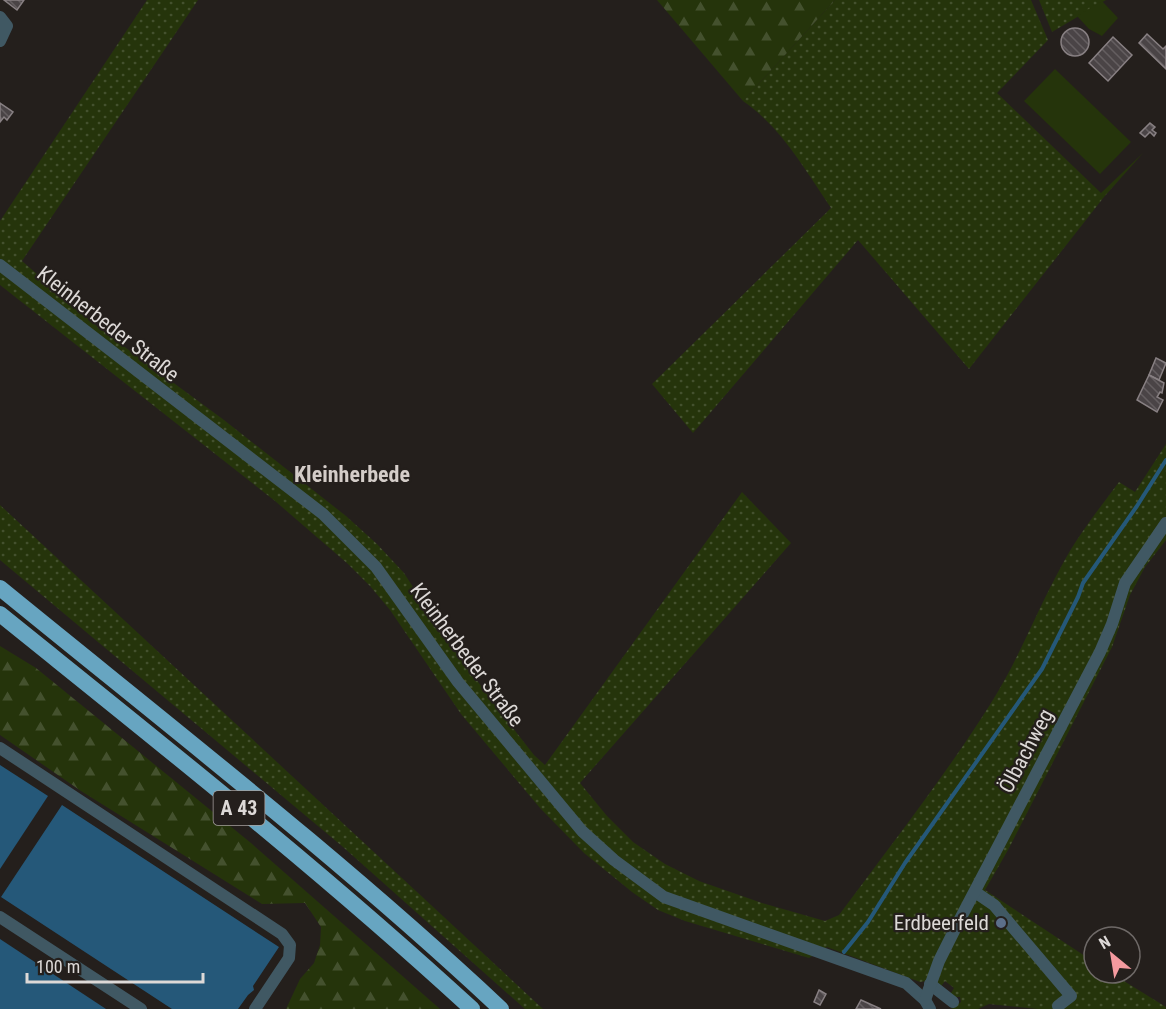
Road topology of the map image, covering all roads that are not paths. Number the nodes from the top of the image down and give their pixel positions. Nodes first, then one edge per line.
1 (0, 17) edge
2 (0, 41) edge
3 (0, 265) edge
4 (1166, 523) edge
5 (0, 588) edge
6 (0, 614) edge
7 (0, 748) edge
8 (975, 891) junction
9 (0, 917) edge
10 (930, 984) junction
11 (953, 1002) dead end
12 (927, 1004) edge
13 (1058, 1006) dead end
14 (141, 1009) edge
15 (255, 1009) edge
16 (472, 1009) edge
17 (501, 1009) edge

1 - 2 street
3 - 12 street, Kleinherbeder Straße
4 - 8 street, Ölbachweg
5 - 17 highway, A 43
6 - 16 highway, A 43
7 - 15 street
8 - 10 street, Ölbachweg
8 - 13 street
9 - 14 street
10 - 11 street
10 - 12 street, Ölbachweg

